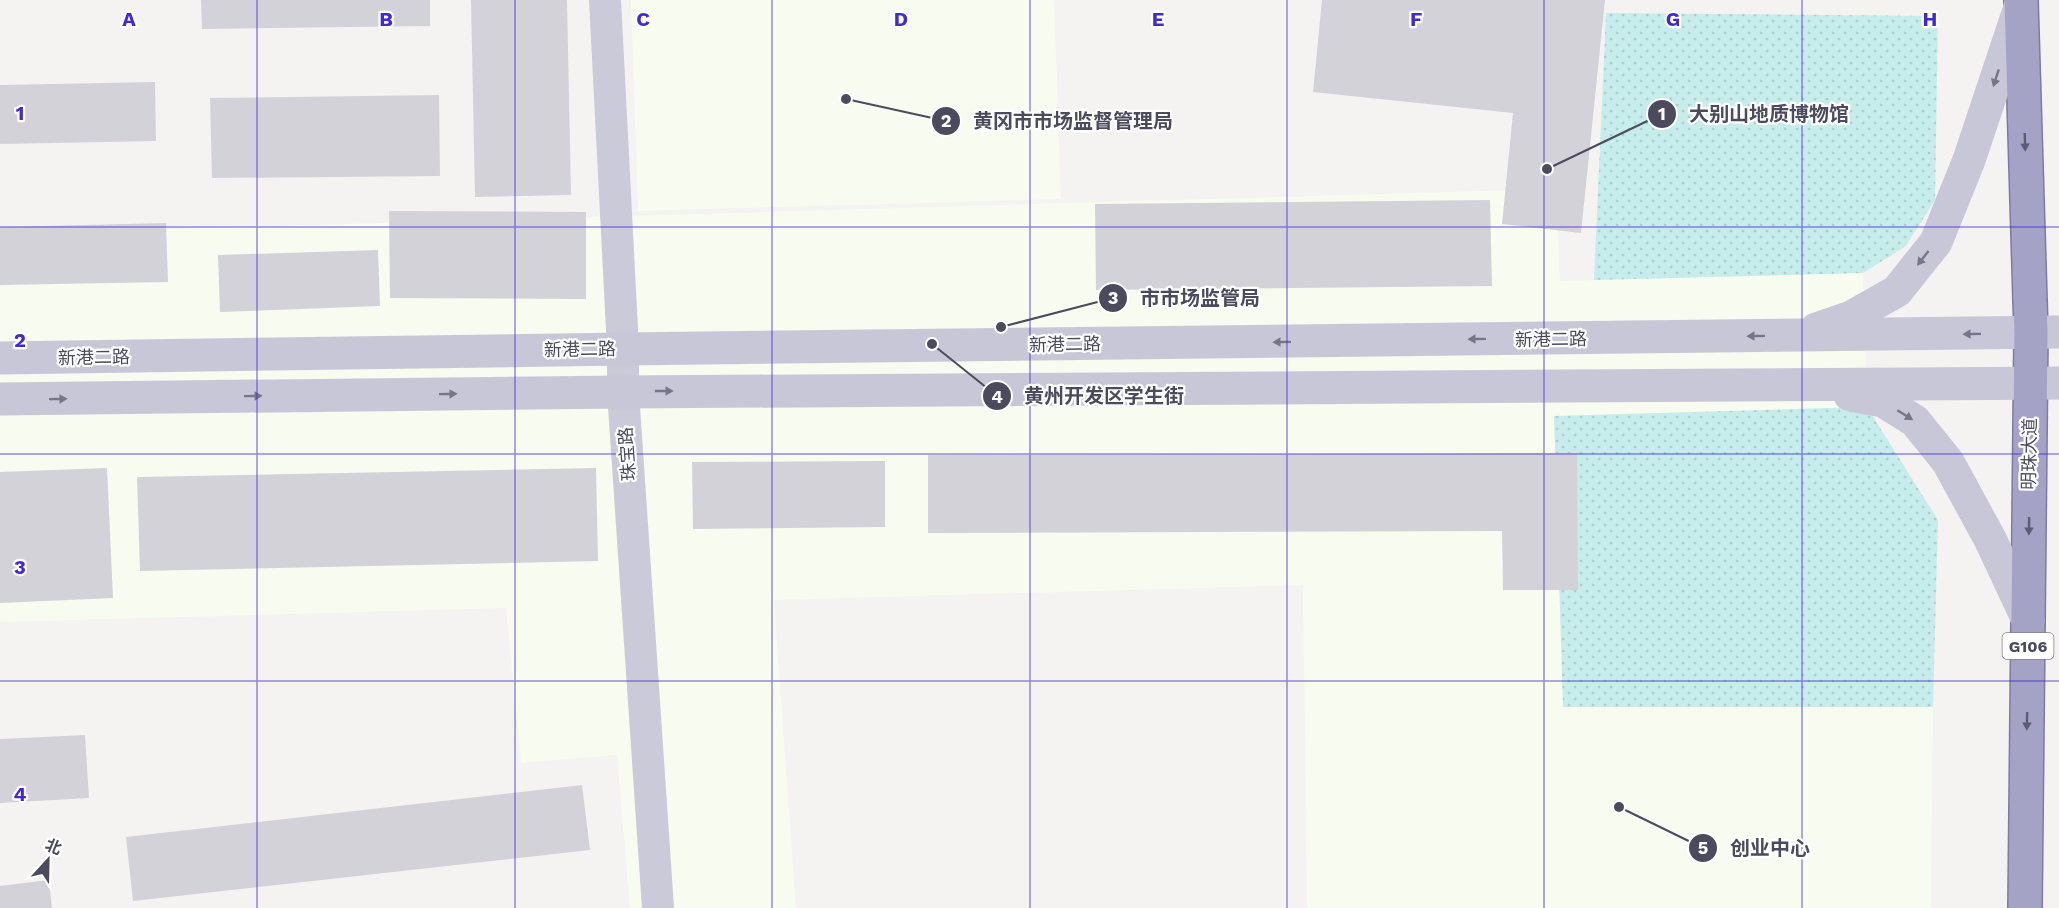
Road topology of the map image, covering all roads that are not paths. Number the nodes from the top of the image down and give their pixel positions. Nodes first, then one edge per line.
1 (604, 0) edge
2 (2021, 1) edge
3 (2045, 333) edge
4 (1795, 336) junction
5 (623, 349) junction
6 (0, 358) edge
7 (2045, 383) edge
8 (1789, 384) junction
9 (623, 392) junction
10 (0, 399) edge
11 (2028, 620) junction
12 (658, 908) edge
13 (2025, 908) edge

1 - 5 street, 珠宝路
2 -> 3 highway, 明珠大道 / G106
2 -> 4 main road
3 -> 4 main road, 新港二路
3 - 7 highway, 明珠大道 / G106
4 -> 5 main road, 新港二路
5 - 6 main road, 新港二路
5 - 9 street, 珠宝路
7 - 8 main road
7 -> 11 highway, 明珠大道 / G106
9 -> 8 main road
8 -> 11 main road
10 -> 9 main road
9 - 12 street, 珠宝路
11 -> 13 highway, 明珠大道 / G106

